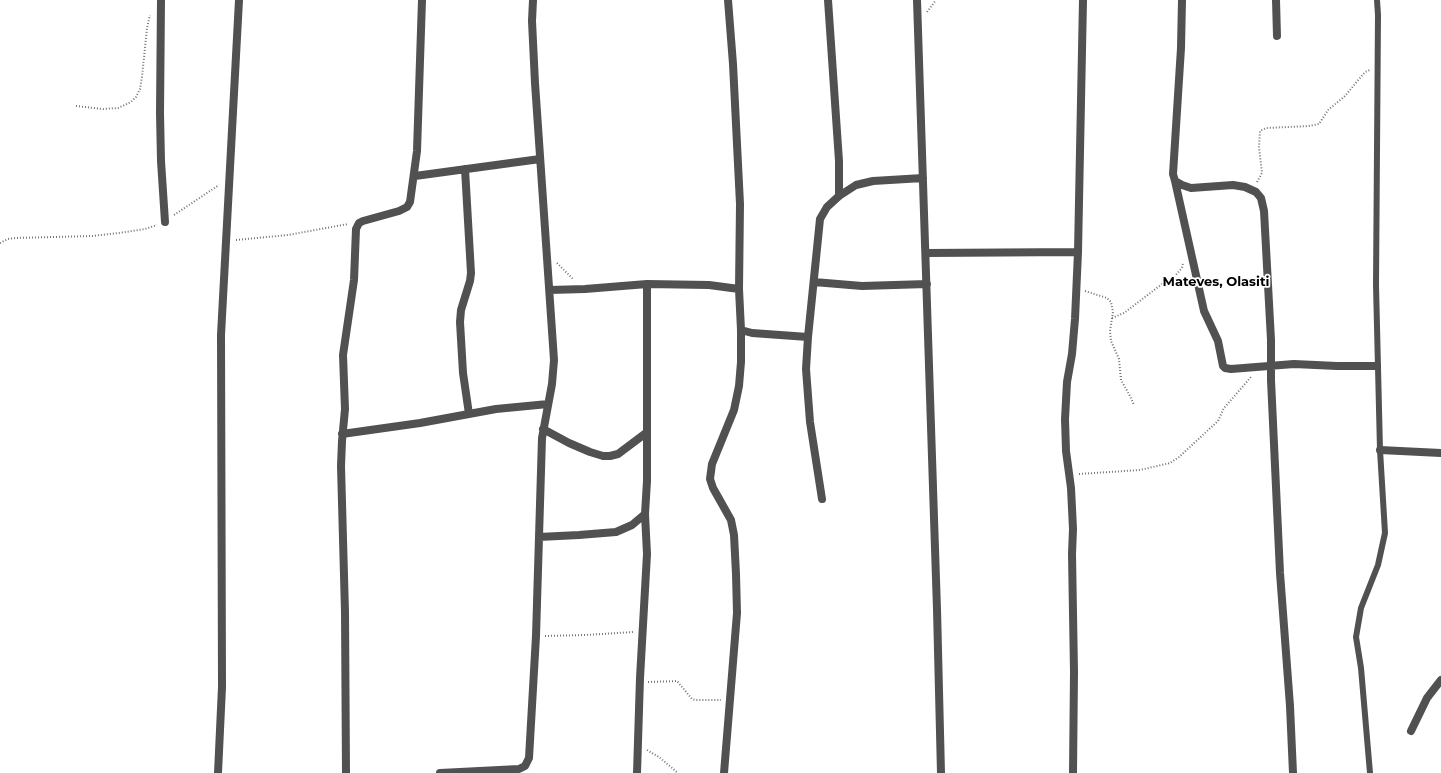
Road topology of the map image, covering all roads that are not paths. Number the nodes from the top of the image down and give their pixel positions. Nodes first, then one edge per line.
1 (161, 0) edge
2 (239, 0) edge
3 (422, 0) edge
4 (728, 0) edge
5 (828, 0) edge
6 (917, 0) edge
7 (1083, 0) edge
8 (1182, 0) edge
9 (1276, 0) edge
10 (1377, 0) edge
11 (531, 1) edge
12 (1276, 36) dead end
13 (540, 159) junction
14 (465, 169) junction
15 (414, 176) junction
16 (923, 178) junction
17 (1175, 181) junction
18 (839, 196) junction
19 (165, 222) road end
20 (1078, 252) junction
21 (926, 253) junction
22 (814, 282) junction
23 (647, 284) junction
24 (927, 284) junction
25 (739, 289) junction
26 (550, 290) junction
27 (741, 330) junction
28 (808, 337) junction
29 (1271, 366) junction
30 (1377, 366) junction
31 (548, 404) junction
32 (469, 414) junction
33 (543, 429) junction
34 (646, 433) junction
35 (342, 434) junction
36 (1380, 450) junction
37 (1441, 453) edge
38 (822, 499) dead end
39 (645, 514) junction
40 (539, 537) junction
41 (1441, 680) edge
42 (1411, 731) dead end
43 (218, 773) edge
44 (346, 773) edge
45 (440, 773) edge
46 (637, 773) edge
47 (724, 773) edge
48 (941, 773) edge
49 (1073, 773) edge
50 (1293, 773) edge
51 (1370, 773) edge

1 - 19 street
2 - 43 street
3 - 15 street
4 - 25 street
5 - 18 street
6 - 16 street
7 - 20 street
8 - 17 street
9 - 12 street
10 - 30 lane
11 - 13 street
13 - 14 street
13 - 26 street
14 - 15 street
14 - 32 street
15 - 35 street
16 - 18 street
16 - 21 street
17 - 29 street
17 - 29 street
18 - 22 street
20 - 21 street
20 - 49 street
21 - 24 street
22 - 24 street
22 - 28 street
23 - 25 street
23 - 26 street
23 - 34 street
24 - 48 street
25 - 27 street
26 - 31 street
27 - 28 street
27 - 47 street
28 - 38 street
29 - 30 street
29 - 50 street
30 - 36 lane
31 - 32 street
31 - 33 street
32 - 35 street
33 - 34 street
33 - 40 street
34 - 39 street
35 - 44 street
36 - 37 street
36 - 51 lane
39 - 40 street
39 - 46 street
40 - 45 street
41 - 42 street

